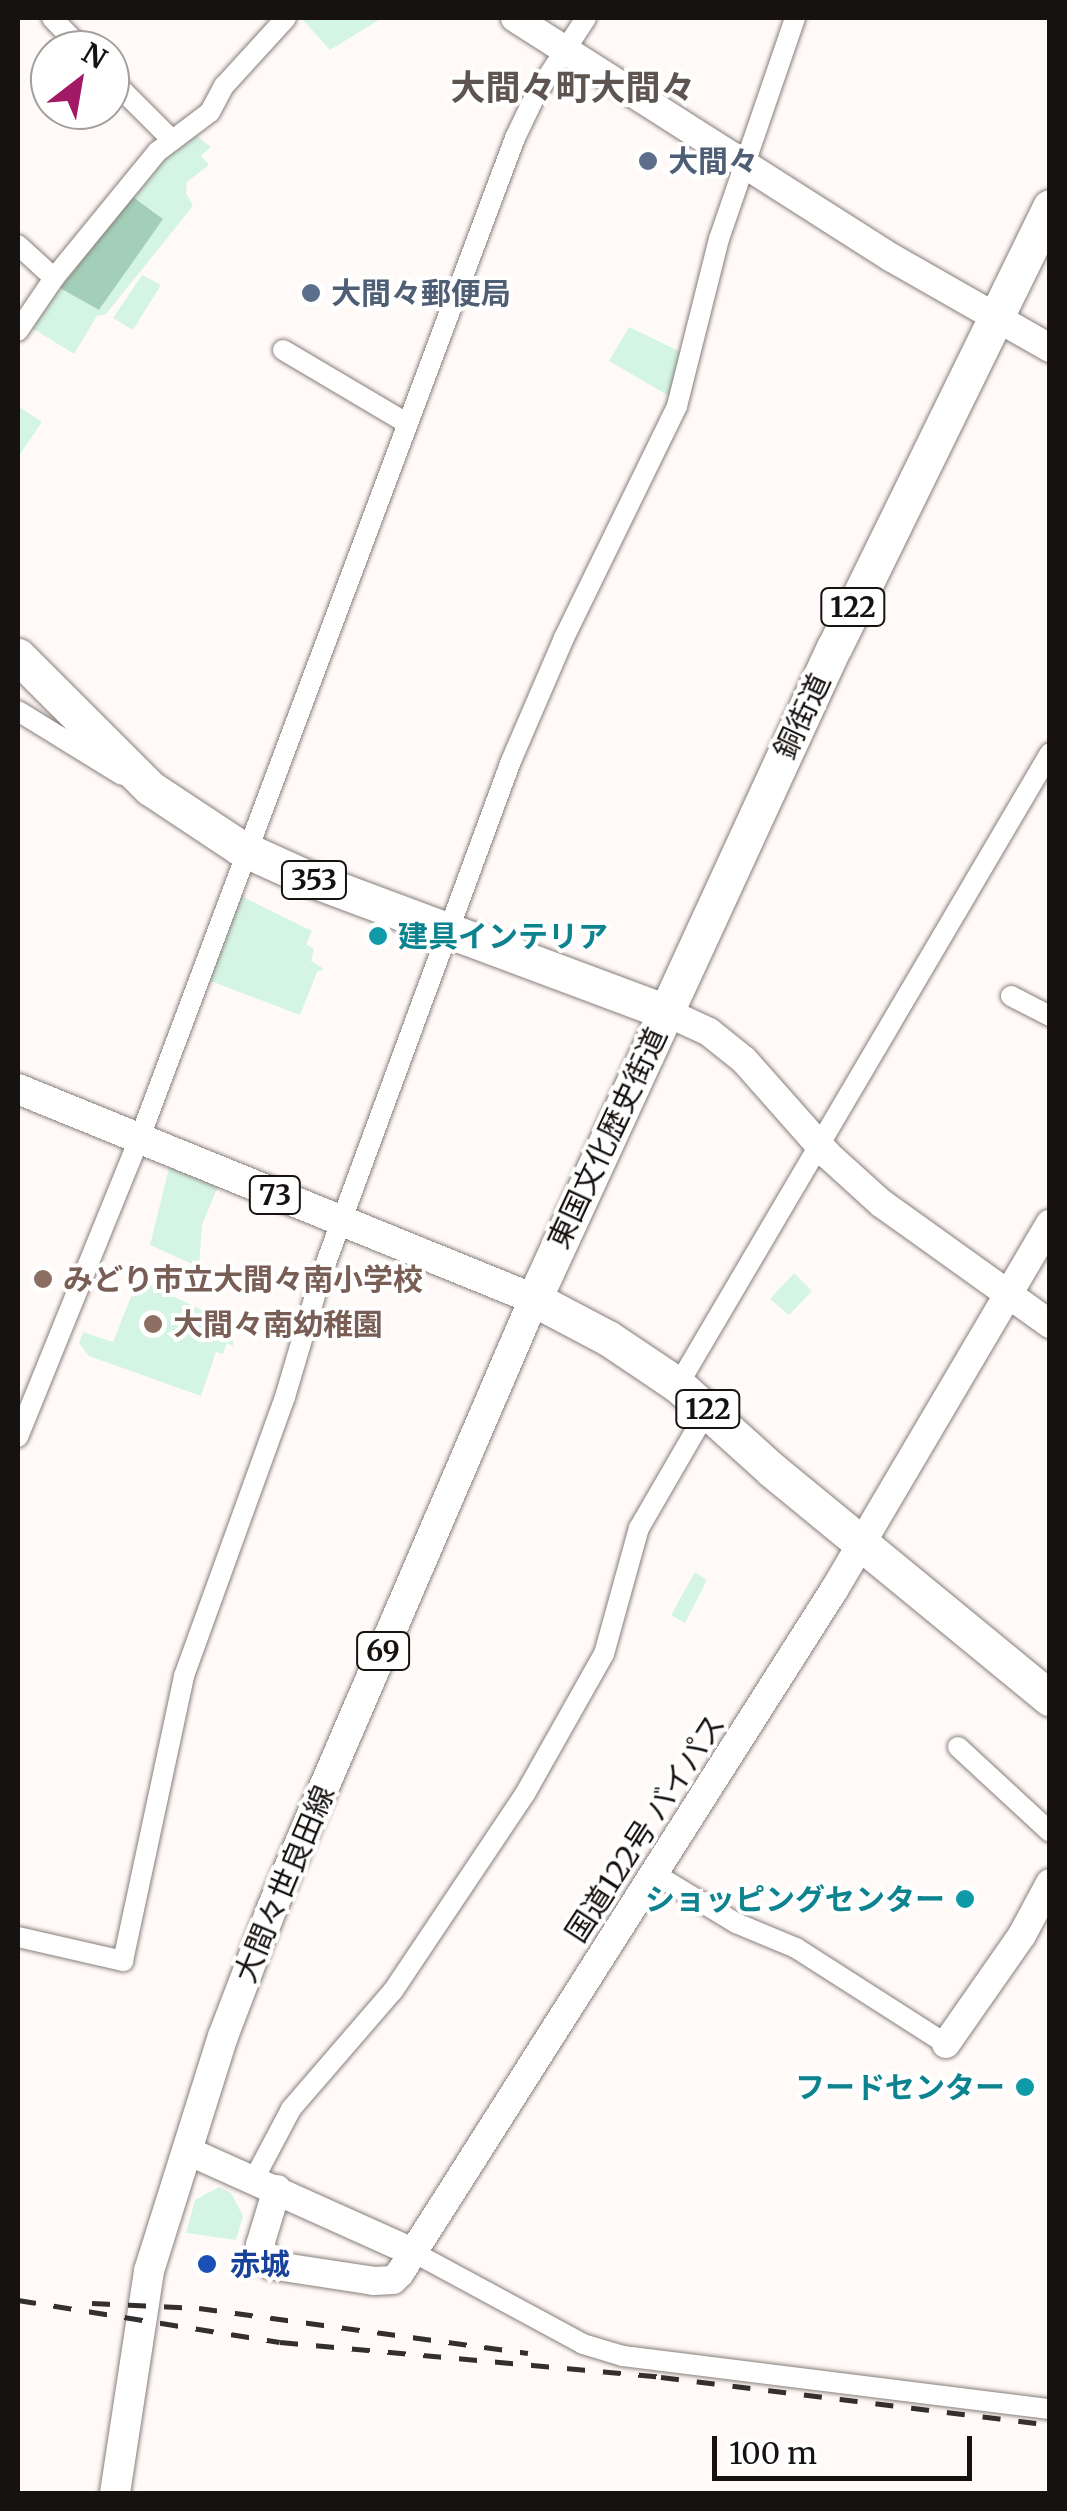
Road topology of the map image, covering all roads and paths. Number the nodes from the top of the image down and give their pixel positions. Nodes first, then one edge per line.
1 (286, 18) edge
2 (514, 18) edge
3 (586, 18) edge
4 (795, 18) edge
5 (565, 50) junction
6 (130, 98) edge
7 (172, 140) junction
8 (744, 164) junction
9 (1050, 207) edge
10 (18, 245) edge
11 (54, 278) junction
12 (993, 318) junction
13 (18, 331) edge
14 (1050, 348) edge
15 (282, 350) dead end
16 (408, 424) junction
17 (18, 656) edge
18 (18, 711) edge
19 (1050, 753) edge
20 (139, 777) junction
21 (246, 850) junction
22 (445, 930) junction
23 (1011, 996) dead end
24 (666, 1012) junction
25 (1050, 1016) edge
26 (18, 1089) edge
27 (138, 1141) junction
28 (817, 1142) junction
29 (342, 1222) junction
30 (1050, 1224) edge
31 (1007, 1296) junction
32 (534, 1299) junction
33 (1050, 1324) edge
34 (678, 1386) junction
35 (708, 1409) junction
36 (18, 1438) edge
37 (862, 1545) junction
38 (1050, 1698) edge
39 (958, 1747) dead end
40 (1050, 1832) edge
41 (654, 1874) junction
42 (1050, 1883) edge
43 (18, 1937) edge
44 (946, 2044) joint
45 (190, 2152) junction
46 (265, 2184) junction
47 (414, 2252) junction
48 (1050, 2409) edge
49 (115, 2494) edge

1 - 7 street
2 - 5 street
3 - 5 street
4 - 8 street
5 - 8 street
5 - 16 street
6 - 7 street
7 - 11 street
8 - 12 street
8 - 22 street
9 - 12 highway, 銅街道 / 122
10 - 11 street
11 - 13 street
12 - 14 street
12 - 24 highway, 銅街道 / 122
15 - 16 street
16 - 21 street
17 - 20 highway, 東国文化歴史街道 / 353
18 - 20 street
19 - 28 street
20 - 21 highway, 東国文化歴史街道 / 353
21 - 22 highway, 東国文化歴史街道 / 353
21 - 27 street
22 - 24 highway, 東国文化歴史街道 / 353
22 - 29 street
23 - 25 street
24 - 28 street
24 - 32 highway, 東国文化歴史街道 / 122
26 - 27 main road, 73
27 - 29 main road, 73
27 - 36 street
28 - 31 street
28 - 34 street
29 - 32 main road, 73
29 - 43 street
30 - 31 street, 国道122号 バイパス
31 - 33 street
31 - 37 street, 国道122号 バイパス
32 - 34 highway, 122
32 - 45 main road, 大間々世良田線 / 69
34 - 35 highway, 122
35 - 37 highway, 122
35 - 46 street
37 - 38 highway, 122
37 - 41 street, 国道122号 バイパス
39 - 40 street
41 - 44 street
41 - 47 street, 国道122号 バイパス
42 - 44 street
45 - 46 street
45 - 49 main road, 大間々世良田線 / 69
46 - 47 street
46 - 47 street, 国道122号 バイパス
47 - 48 street

